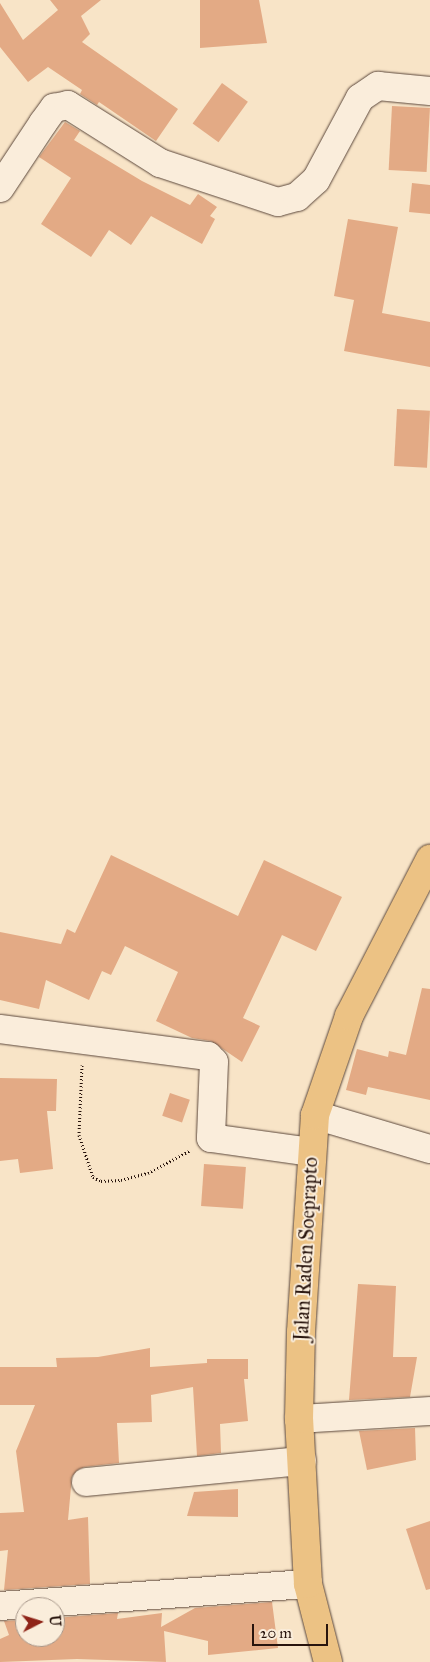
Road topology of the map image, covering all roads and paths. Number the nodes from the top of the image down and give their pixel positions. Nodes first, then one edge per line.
1 (430, 91) edge
2 (0, 188) edge
3 (430, 858) edge
4 (0, 1029) edge
5 (83, 1037) junction
6 (315, 1115) junction
7 (430, 1149) edge
8 (312, 1152) junction
9 (172, 1162) dead end
10 (430, 1411) edge
11 (299, 1419) junction
12 (302, 1461) junction
13 (86, 1482) dead end
14 (308, 1584) junction
15 (0, 1606) edge
16 (328, 1662) edge

1 - 2 street
3 - 6 highway, Jalan Raden Soeprapto
4 - 5 street
5 - 8 street
5 - 9 path
6 - 7 street
6 - 8 highway, Jalan Raden Soeprapto
8 - 11 highway, Jalan Raden Soeprapto
10 - 11 street
11 - 12 highway, Jalan Raden Soeprapto
12 - 13 street
12 - 14 highway, Jalan Raden Soeprapto
14 - 15 street
14 - 16 highway, Jalan Raden Soeprapto

